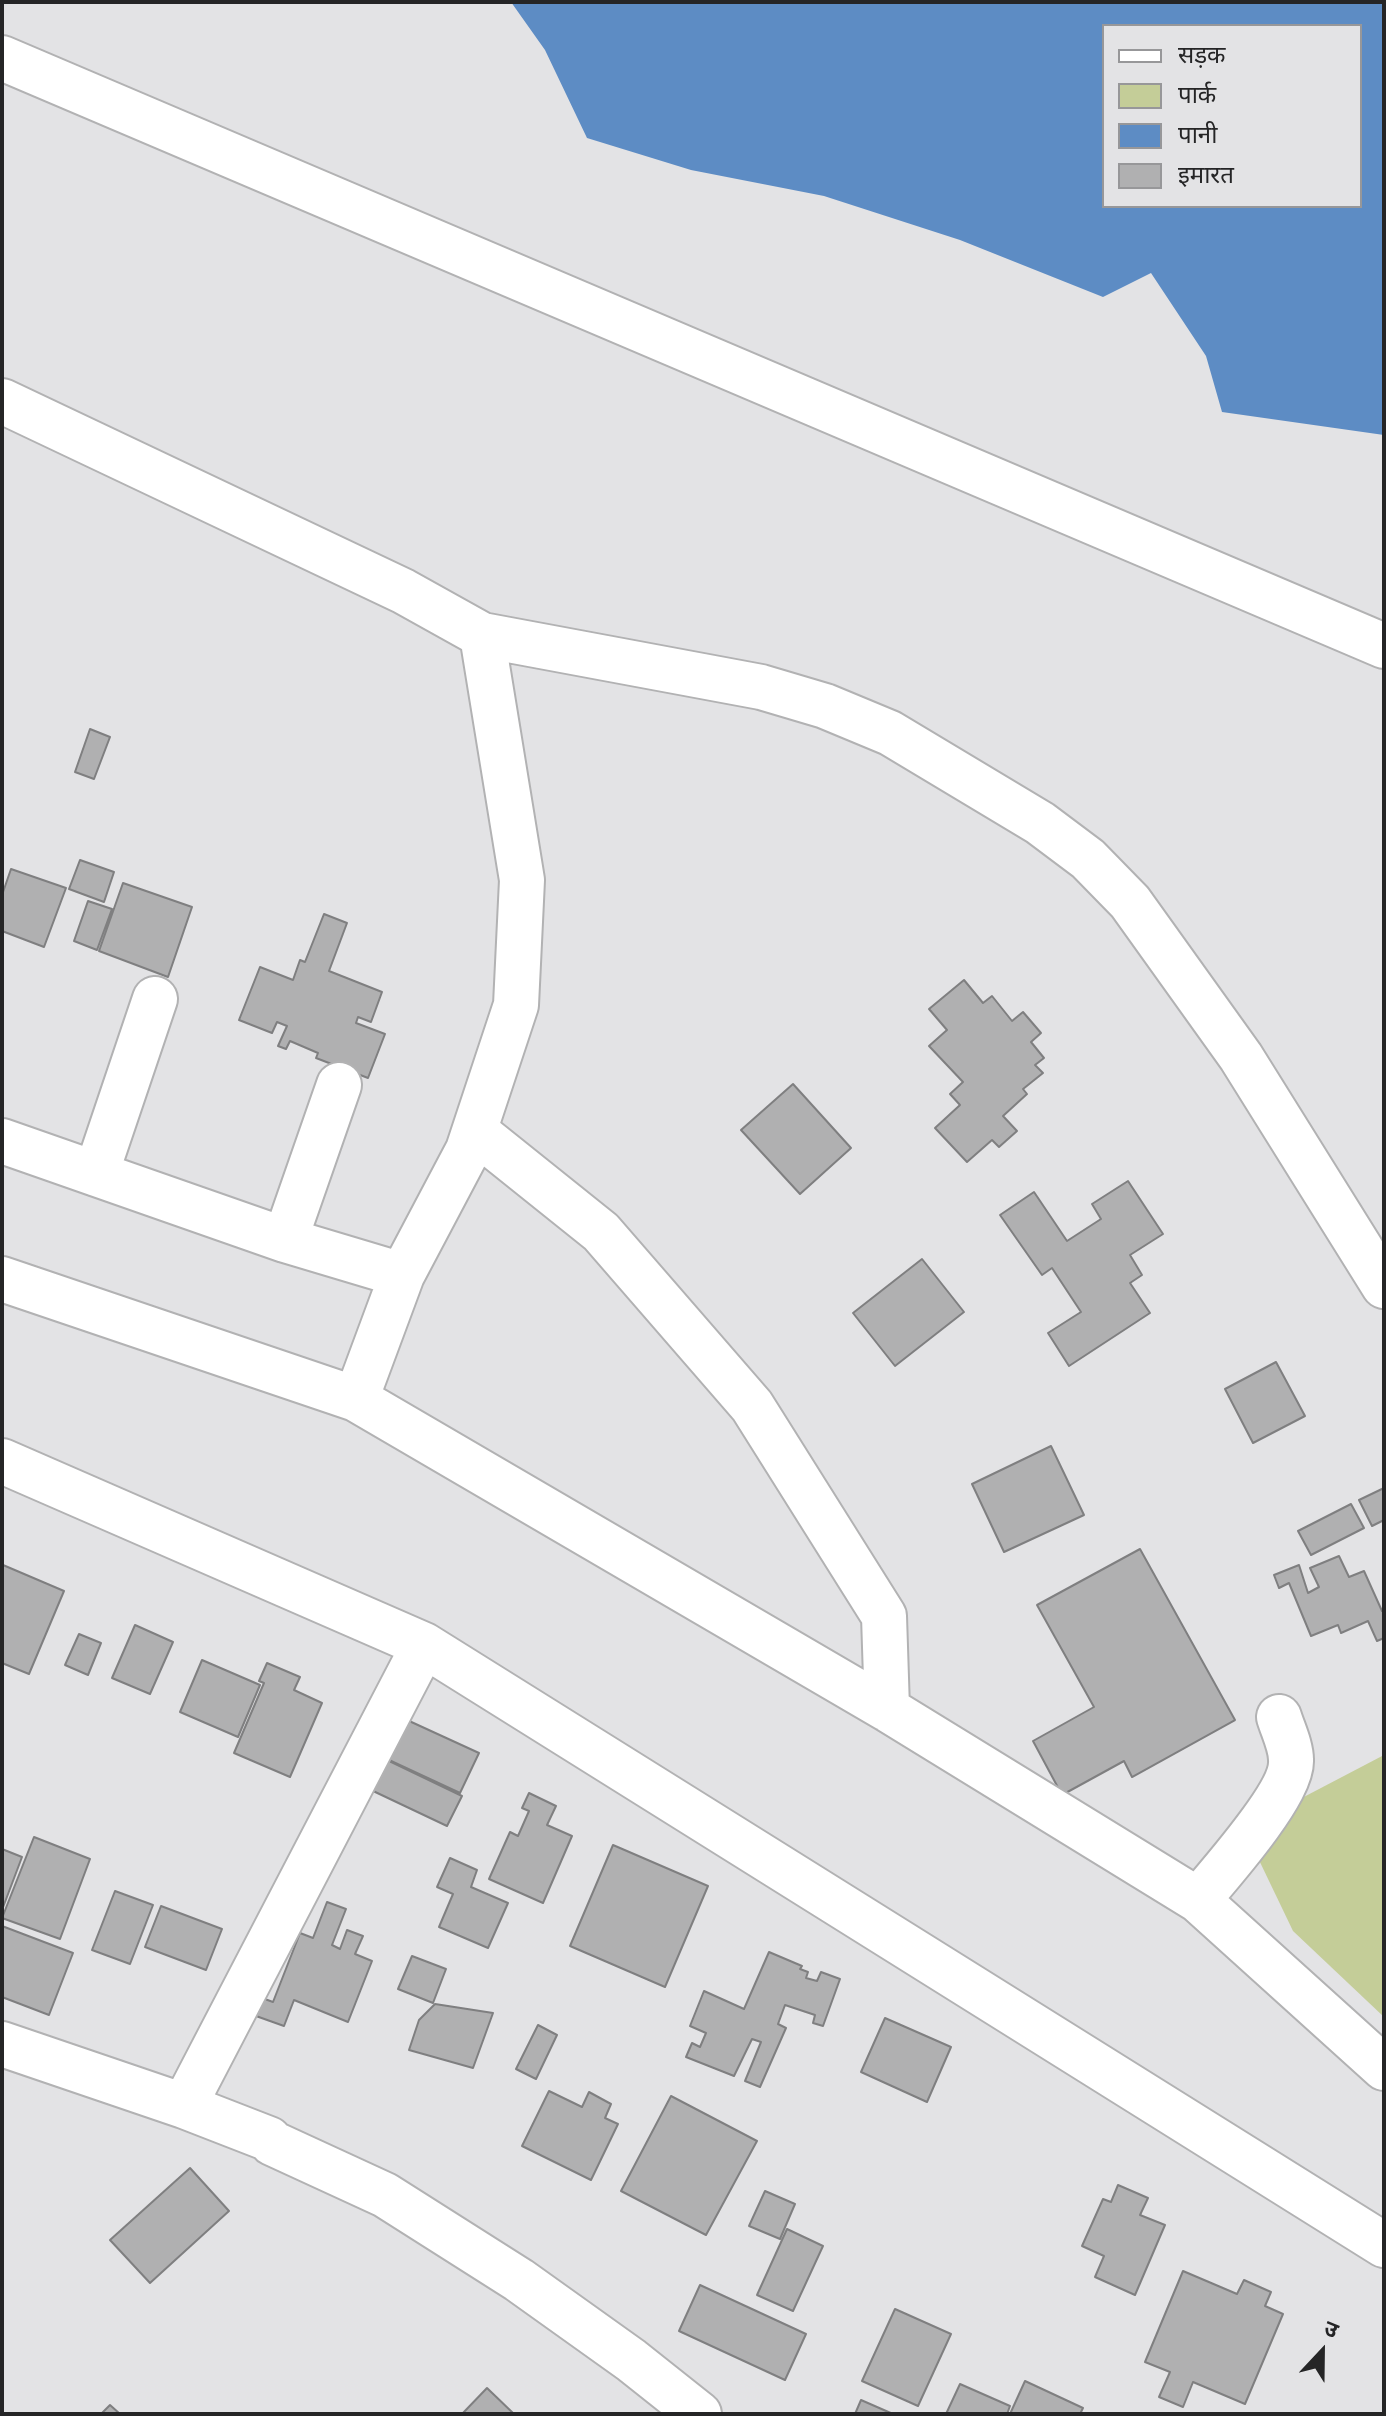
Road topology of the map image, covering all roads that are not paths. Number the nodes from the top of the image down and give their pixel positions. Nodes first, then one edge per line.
1 (2, 58) edge
2 (2, 401) edge
3 (482, 635) junction
4 (1384, 646) edge
5 (155, 999) dead end
6 (339, 1085) dead end
7 (475, 1131) junction
8 (2, 1141) edge
9 (96, 1174) junction
10 (285, 1240) junction
11 (402, 1275) junction
12 (2, 1279) edge
13 (1384, 1286) edge
14 (356, 1399) junction
15 (2, 1461) edge
16 (424, 1645) junction
17 (887, 1709) junction
18 (1279, 1717) dead end
19 (1198, 1900) junction
20 (2, 2044) edge
21 (1384, 2068) edge
22 (184, 2106) junction
23 (1384, 2245) edge
24 (699, 2414) edge

1 - 4 street
2 - 3 street
3 - 7 street
3 - 13 street
5 - 9 street
6 - 10 street
7 - 11 street
7 - 17 street
8 - 9 street
9 - 10 street
10 - 11 street
11 - 14 street
12 - 14 street
14 - 17 street
15 - 16 street
16 - 22 street
16 - 23 street
17 - 19 street
18 - 19 street
19 - 21 street
20 - 22 street
22 - 24 street

